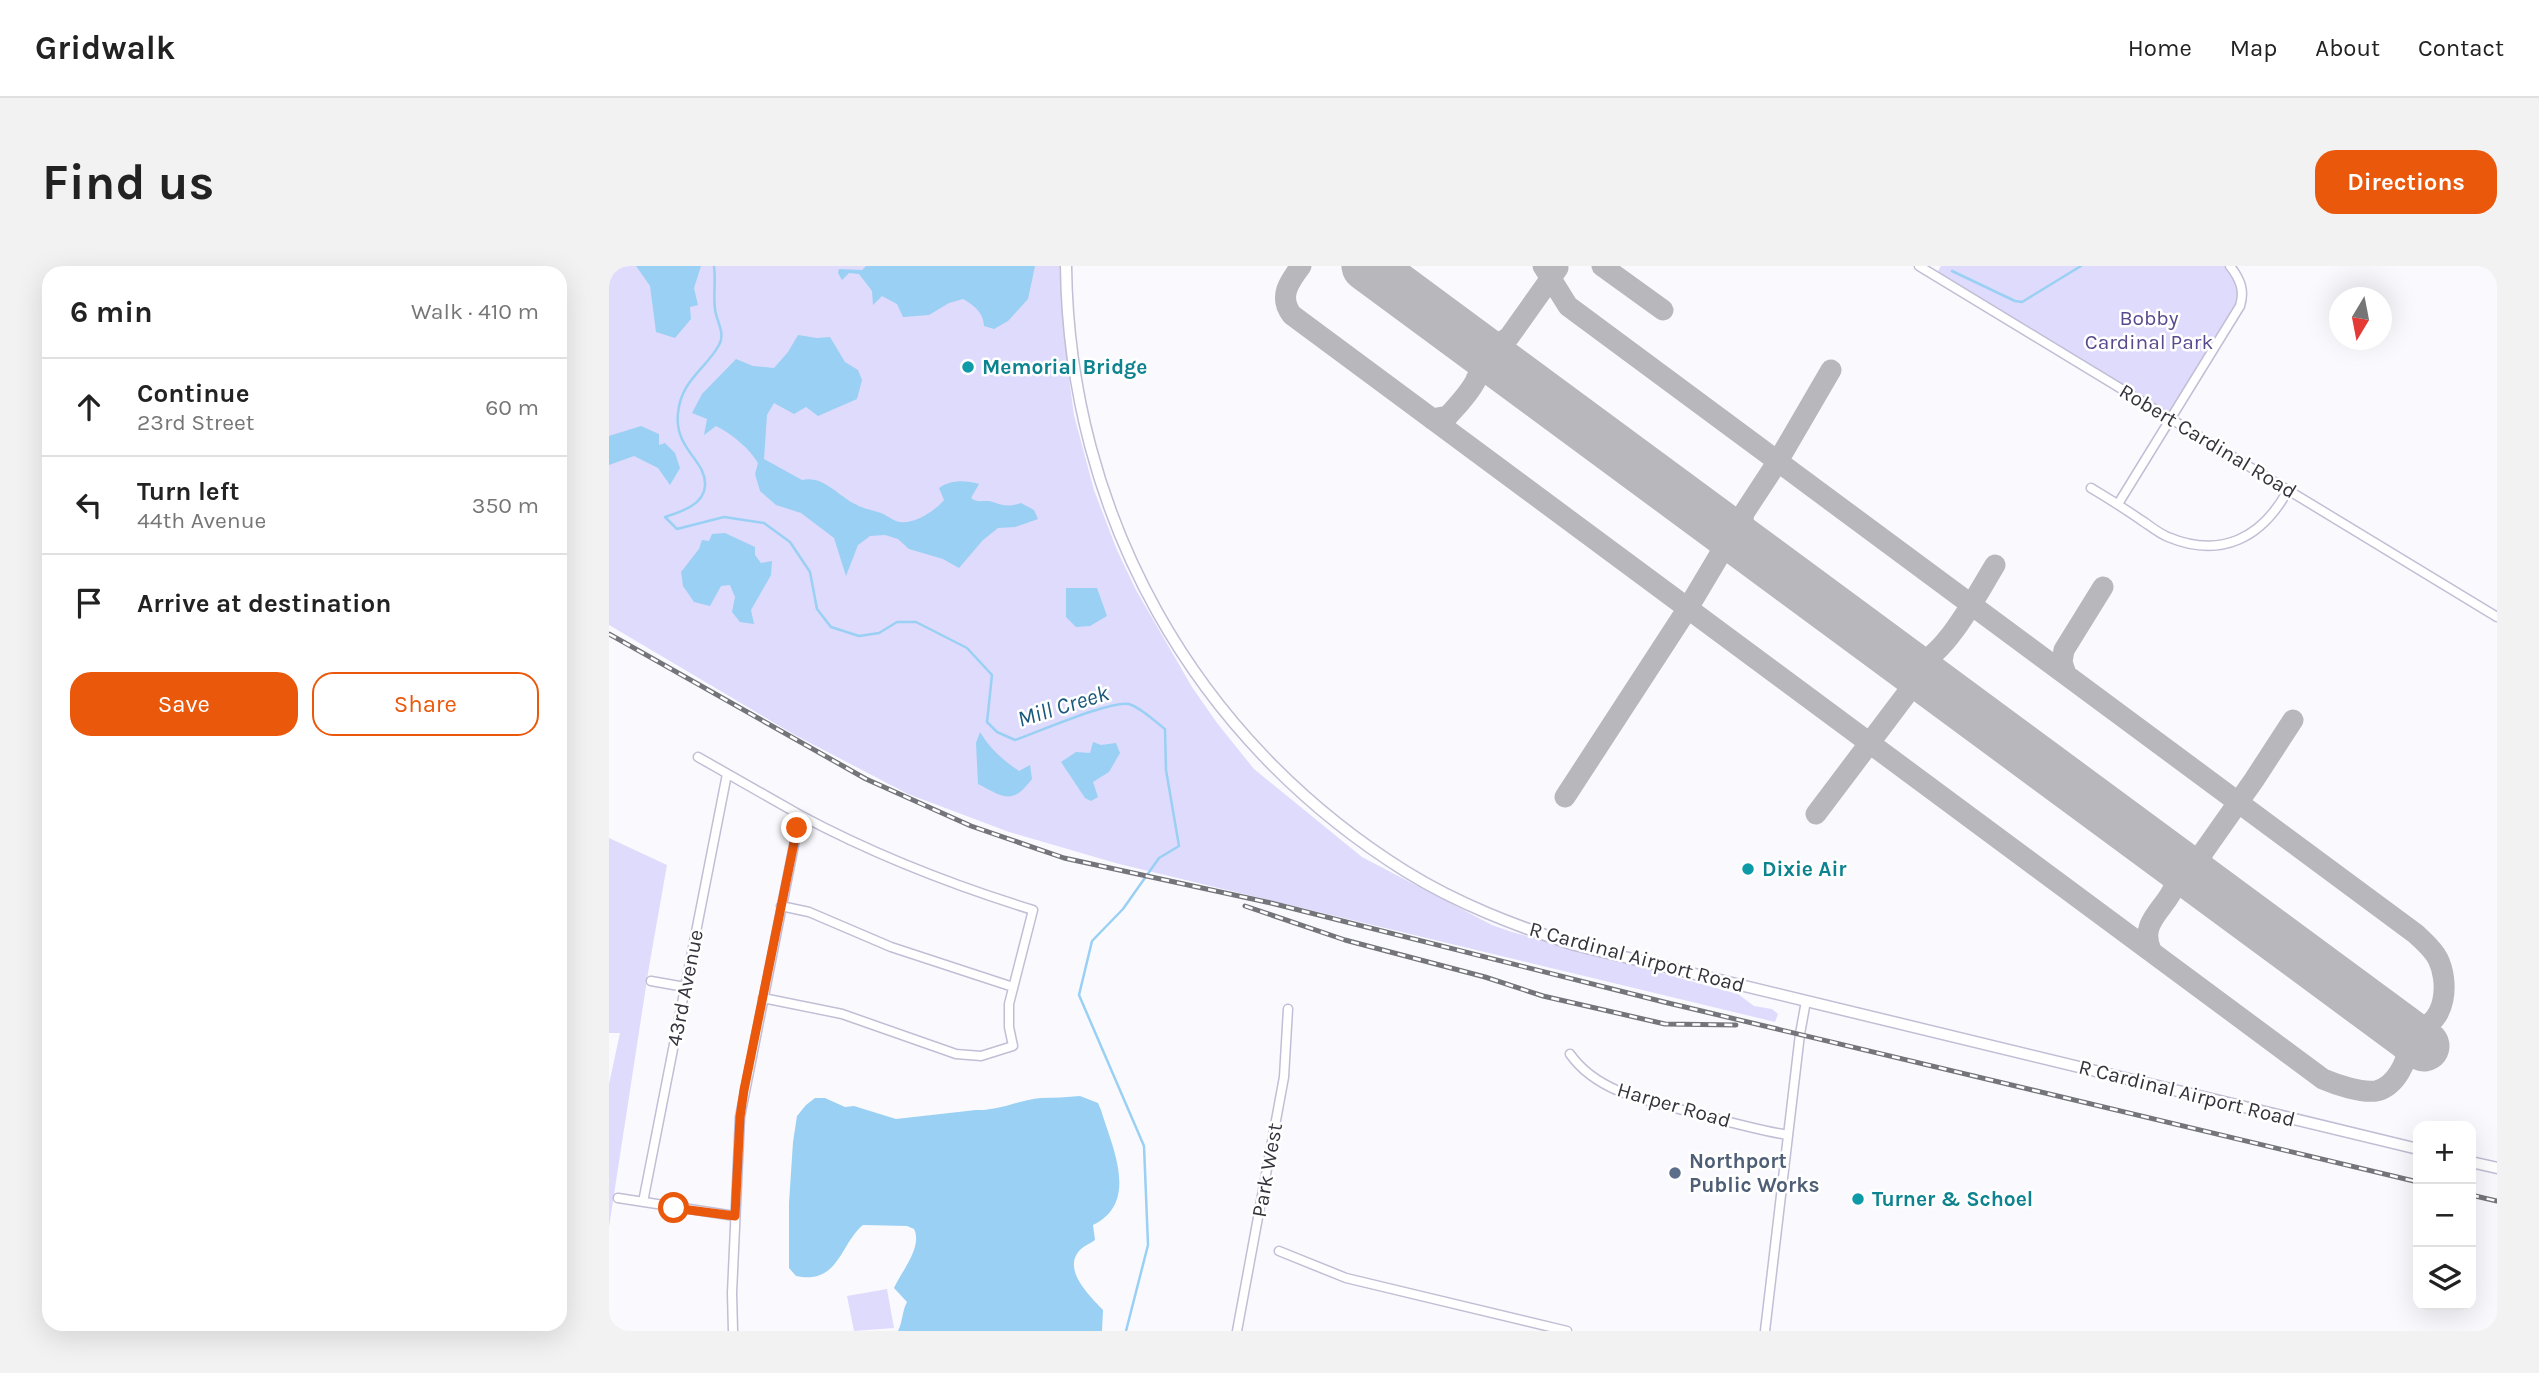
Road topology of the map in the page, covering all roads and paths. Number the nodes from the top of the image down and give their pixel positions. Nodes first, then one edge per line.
1 (1066, 266) edge
2 (1919, 266) edge
3 (1941, 266) edge
4 (2230, 266) edge
5 (1935, 276) junction
6 (2170, 419) junction
7 (2091, 488) dead end
8 (2288, 490) junction
9 (2118, 504) junction
10 (2497, 617) edge
11 (698, 757) dead end
12 (727, 774) junction
13 (800, 815) junction
14 (781, 906) junction
15 (651, 981) dead end
16 (685, 986) junction
17 (1013, 987) junction
18 (763, 998) junction
19 (1806, 1002) junction
20 (1288, 1009) dead end
21 (1570, 1054) dead end
22 (1788, 1135) junction
23 (2413, 1148) edge
24 (2476, 1163) edge
25 (2497, 1168) edge
26 (618, 1198) dead end
27 (643, 1202) junction
28 (735, 1216) junction
29 (1279, 1251) dead end
30 (733, 1331) edge
31 (1237, 1331) edge
32 (1567, 1331) edge
33 (1765, 1331) edge

1 - 19 main road, R Cardinal Airport Road
2 - 5 street, Robert Cardinal Road
3 - 5 street
4 - 6 street
5 - 6 street, Robert Cardinal Road
6 - 8 street, Robert Cardinal Road
6 - 9 street
7 - 9 street
8 - 9 street
8 - 10 street, Robert Cardinal Road
11 - 12 street
12 - 13 street
12 - 16 street, 43rd Avenue
13 - 14 street
13 - 17 street
14 - 17 street
14 - 18 street
15 - 16 street
16 - 27 street, 43rd Avenue
17 - 18 street
18 - 28 street
19 - 22 street
19 - 23 main road, R Cardinal Airport Road
20 - 31 street, Park West
21 - 22 street, Harper Road
22 - 33 street
24 - 25 main road
26 - 27 street
27 - 28 street
28 - 30 street
29 - 32 street

